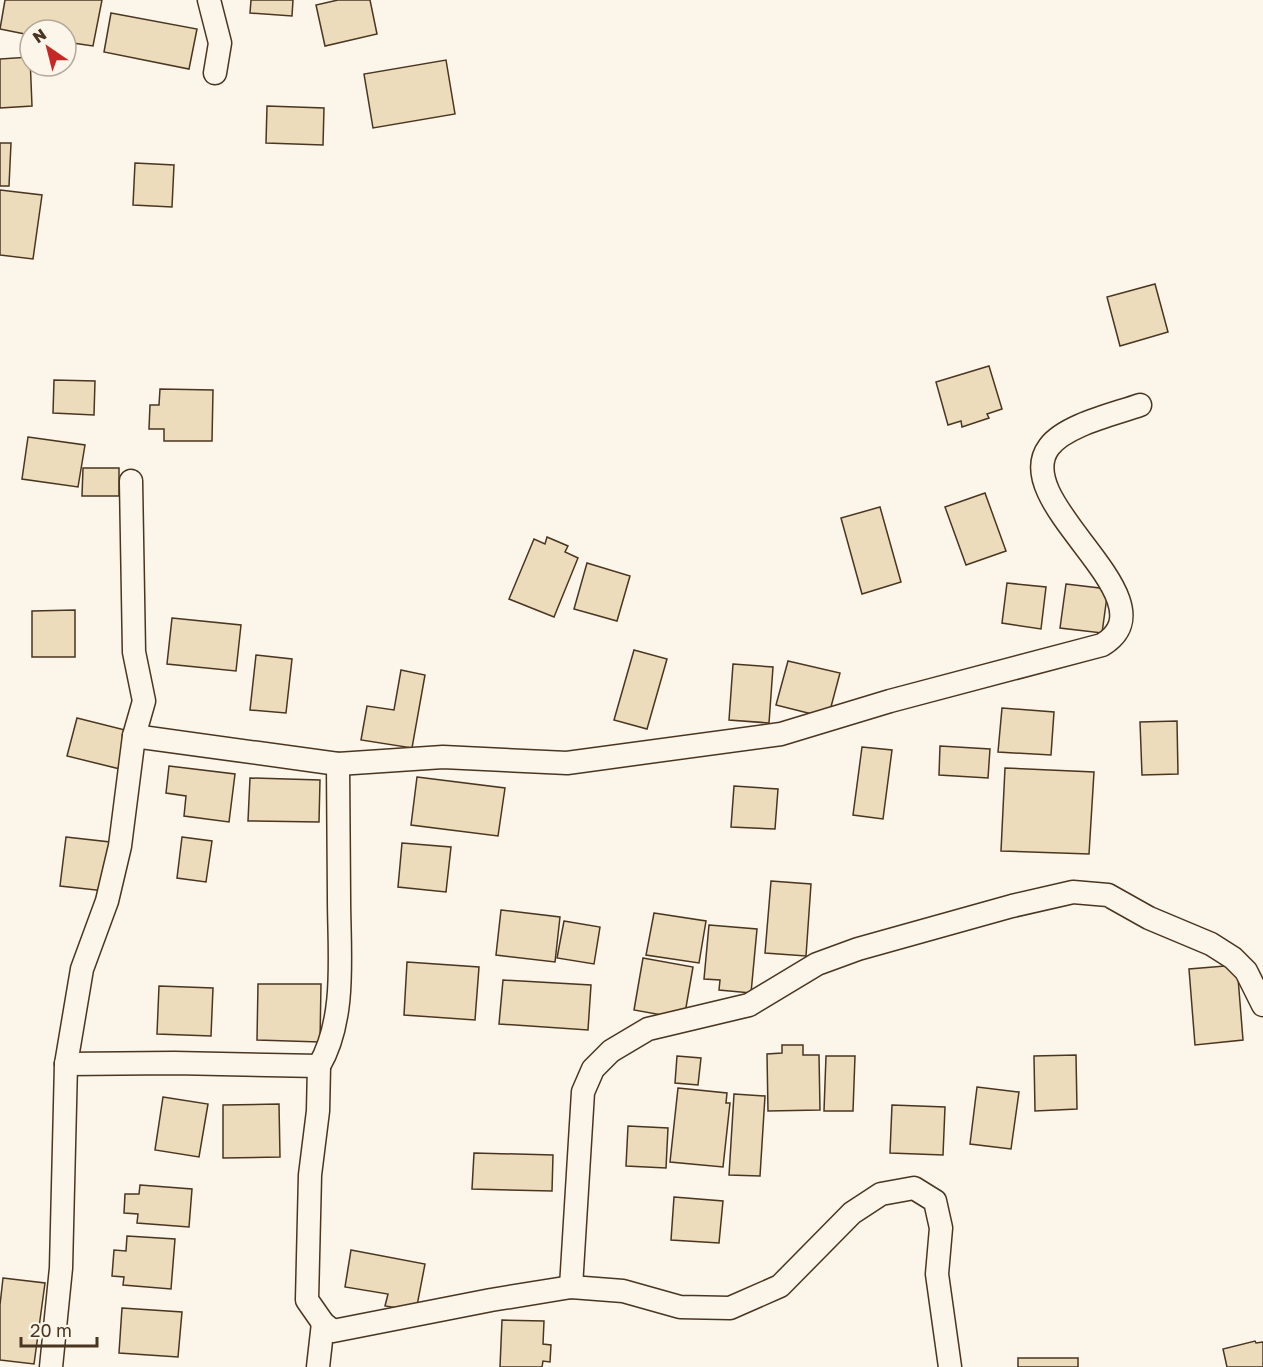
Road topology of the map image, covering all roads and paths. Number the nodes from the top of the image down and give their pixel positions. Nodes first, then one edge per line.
1 (209, 0) edge
2 (215, 73) dead end
3 (1140, 405) dead end
4 (131, 480) dead end
5 (134, 736) junction
6 (338, 764) junction
7 (1263, 1005) edge
8 (66, 1064) junction
9 (319, 1066) junction
10 (571, 1287) junction
11 (323, 1323) junction
12 (51, 1367) edge
13 (318, 1367) edge
14 (950, 1367) edge

1 - 2 street
3 - 6 street
4 - 5 street
5 - 6 street
5 - 8 street
6 - 9 street
7 - 10 street
8 - 9 street
8 - 12 street
9 - 11 street
10 - 11 street
10 - 14 street
11 - 13 street

